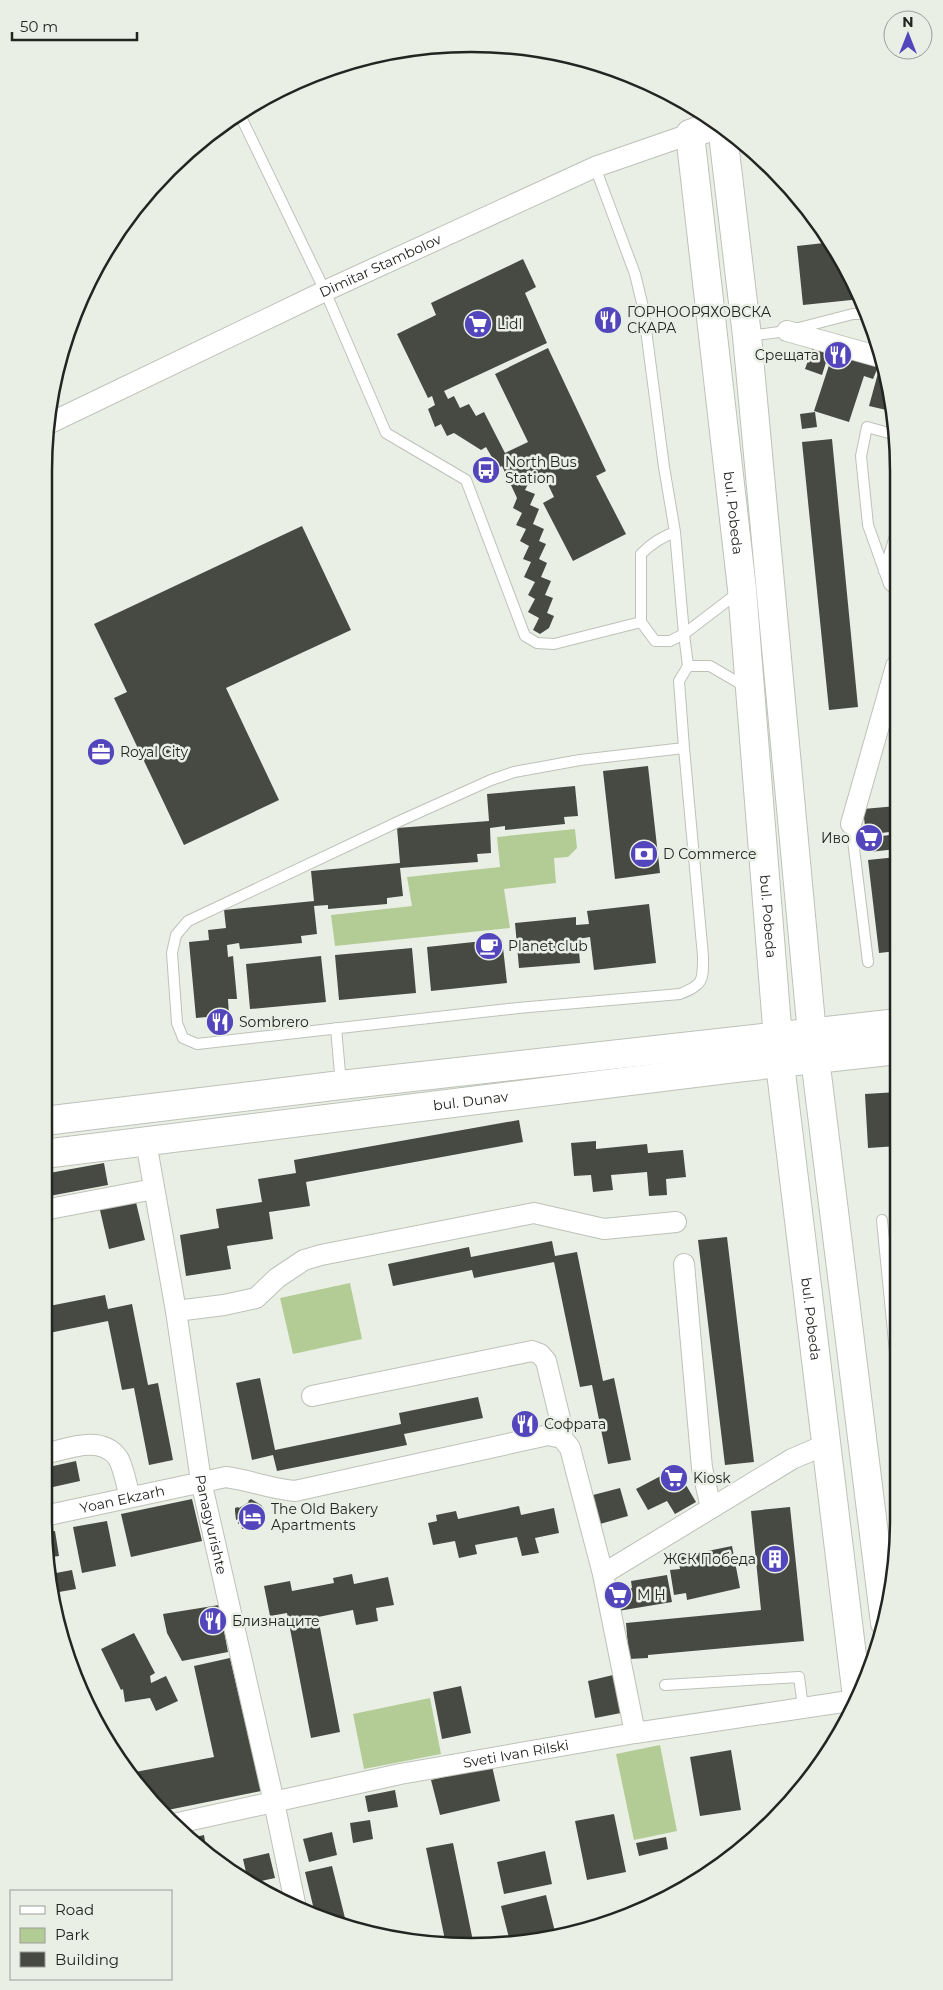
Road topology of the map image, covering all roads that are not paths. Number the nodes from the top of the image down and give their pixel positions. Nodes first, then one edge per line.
1 (243, 121) edge
2 (710, 127) edge
3 (690, 134) junction
4 (723, 136) edge
5 (595, 166) junction
6 (325, 291) junction
7 (860, 314) edge
8 (787, 331) junction
9 (747, 336) junction
10 (874, 355) edge
11 (56, 420) edge
12 (889, 433) edge
13 (675, 532) junction
14 (890, 552) edge
15 (884, 571) junction
16 (890, 585) edge
17 (742, 589) junction
18 (641, 622) junction
19 (684, 634) junction
20 (688, 666) junction
21 (890, 687) edge
22 (748, 688) junction
23 (684, 748) junction
24 (851, 824) joint
25 (868, 962) dead end
26 (890, 1026) edge
27 (336, 1028) junction
28 (814, 1047) junction
29 (890, 1050) edge
30 (779, 1051) junction
31 (341, 1085) junction
32 (52, 1120) edge
33 (146, 1142) junction
34 (52, 1153) edge
35 (154, 1189) junction
36 (52, 1208) edge
37 (882, 1220) dead end
38 (676, 1222) dead end
39 (684, 1264) dead end
40 (890, 1301) edge
41 (176, 1311) junction
42 (312, 1396) dead end
43 (562, 1438) junction
44 (827, 1444) junction
45 (52, 1452) edge
46 (201, 1481) junction
47 (130, 1496) junction
48 (711, 1508) junction
49 (52, 1514) edge
50 (603, 1574) junction
51 (882, 1599) edge
52 (665, 1685) dead end
53 (856, 1686) edge
54 (849, 1699) edge
55 (803, 1706) junction
56 (635, 1733) junction
57 (274, 1802) junction
58 (182, 1822) edge
59 (294, 1898) edge

1 - 6 lane
2 - 3 main road, Dimitar Stambolov
3 - 5 street, Dimitar Stambolov
3 - 17 main road, bul. Pobeda
4 - 9 main road
5 - 6 street, Dimitar Stambolov
5 - 13 lane
6 - 11 street, Dimitar Stambolov
6 - 18 lane
7 - 8 lane
8 - 9 lane
8 - 10 street
9 - 28 main road
12 - 15 lane
13 - 18 lane
13 - 19 lane
14 - 15 lane
15 - 16 lane
17 - 19 lane
17 - 22 main road, bul. Pobeda
18 - 19 lane
19 - 20 lane
20 - 22 lane
20 - 23 lane
21 - 24 street
22 - 30 main road, bul. Pobeda
23 - 27 lane
23 - 27 lane
24 - 25 lane
26 - 28 main road, bul. Dunav
27 - 31 lane
28 - 29 main road, bul. Dunav
28 - 30 main road, bul. Dunav
28 - 51 main road
30 - 31 main road, bul. Dunav
30 - 33 main road, bul. Dunav
30 - 44 main road, bul. Pobeda
31 - 32 main road, bul. Dunav
33 - 34 main road, bul. Dunav
33 - 35 street, Panagyurishte
35 - 36 street
35 - 41 street, Panagyurishte
37 - 40 lane
38 - 41 street
39 - 48 street
41 - 46 street, Panagyurishte
42 - 43 street
43 - 46 street, Yoan Ekzarh
43 - 50 street
44 - 48 street
44 - 53 main road, bul. Pobeda
45 - 47 street
46 - 47 street, Yoan Ekzarh
46 - 57 street, Panagyurishte
47 - 49 street, Yoan Ekzarh
48 - 50 street
50 - 56 street
52 - 55 lane
54 - 55 street, Sveti Ivan Rilski
55 - 56 street, Sveti Ivan Rilski
56 - 57 street, Sveti Ivan Rilski
57 - 58 street, Sveti Ivan Rilski
57 - 59 street, Panagyurishte

